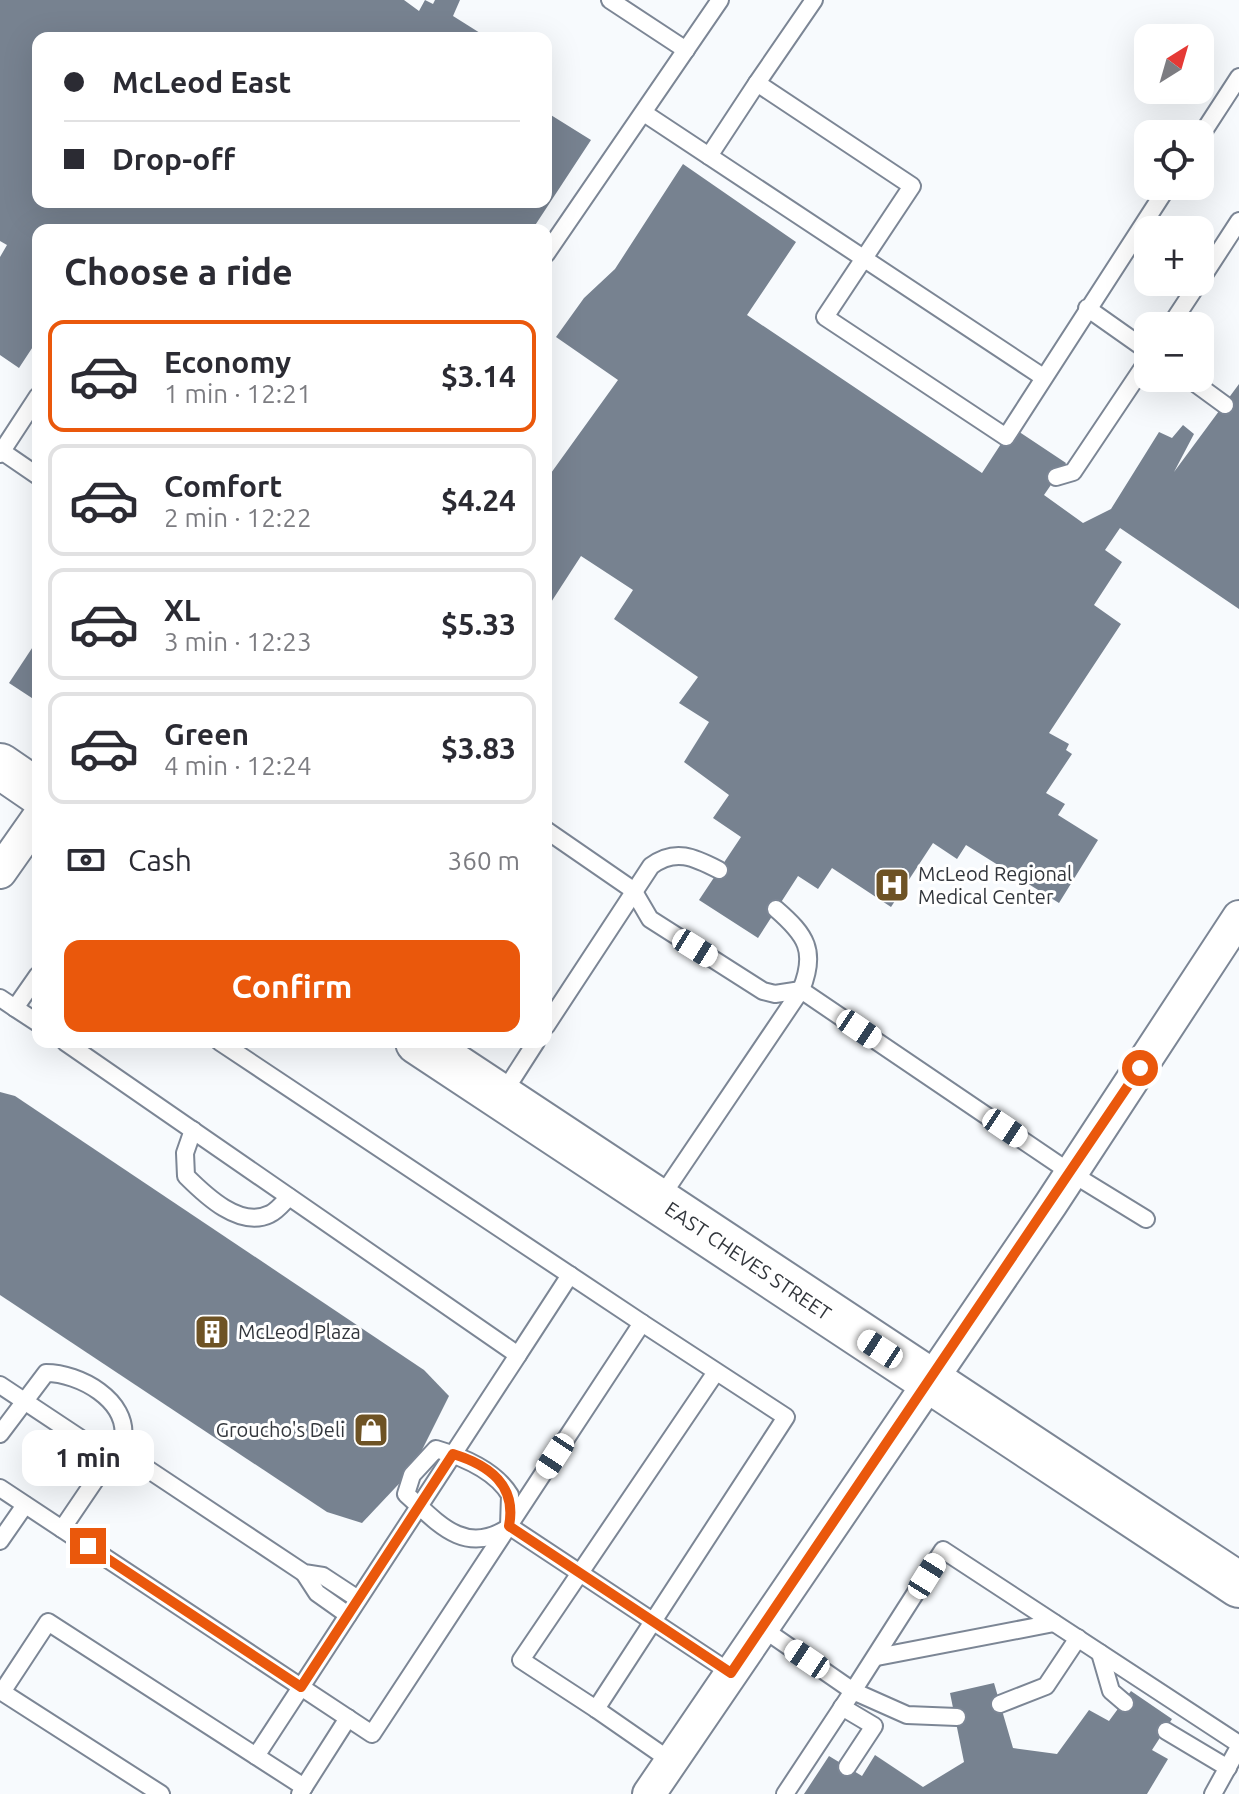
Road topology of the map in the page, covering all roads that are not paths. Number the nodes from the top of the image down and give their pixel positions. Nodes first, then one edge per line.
1 (610, 0) edge
2 (720, 0) edge
3 (814, 0) edge
4 (686, 50) junction
5 (1239, 77) edge
6 (757, 83) junction
7 (644, 113) junction
8 (1211, 120) edge
9 (709, 156) junction
10 (1159, 200) edge
11 (1239, 221) edge
12 (552, 245) edge
13 (864, 258) junction
14 (1214, 259) edge
15 (1087, 308) junction
16 (1134, 341) edge
17 (1043, 377) junction
18 (1134, 381) edge
19 (1207, 392) edge
20 (32, 405) edge
21 (1225, 405) dead end
22 (1, 451) edge
23 (32, 472) edge
24 (1056, 477) dead end
25 (0, 766) edge
26 (32, 788) edge
27 (32, 827) edge
28 (552, 834) edge
29 (719, 870) dead end
30 (0, 872) edge
31 (633, 890) junction
32 (776, 909) dead end
33 (1239, 917) edge
34 (32, 984) edge
35 (801, 990) junction
36 (0, 998) edge
37 (15, 1008) junction
38 (552, 1017) edge
39 (32, 1019) edge
40 (74, 1048) edge
41 (229, 1048) edge
42 (427, 1048) edge
43 (532, 1048) edge
44 (500, 1097) junction
45 (193, 1130) junction
46 (1071, 1173) junction
47 (289, 1197) junction
48 (658, 1201) junction
49 (1146, 1219) dead end
50 (570, 1275) junction
51 (642, 1323) junction
52 (518, 1355) junction
53 (716, 1372) junction
54 (930, 1382) junction
55 (0, 1385) edge
56 (23, 1400) junction
57 (0, 1434) edge
58 (453, 1454) junction
59 (110, 1458) junction
60 (140, 1464) dead end
61 (0, 1488) edge
62 (25, 1505) junction
63 (419, 1505) junction
64 (508, 1527) junction
65 (62, 1529) junction
66 (0, 1541) edge
67 (304, 1573) junction
68 (582, 1574) junction
69 (1239, 1585) edge
70 (358, 1599) junction
71 (348, 1615) junction
72 (653, 1621) junction
73 (1054, 1623) junction
74 (762, 1628) junction
75 (1078, 1638) junction
76 (1100, 1653) junction
77 (877, 1657) junction
78 (731, 1673) junction
79 (301, 1687) junction
80 (853, 1691) junction
81 (1125, 1703) dead end
82 (1000, 1704) dead end
83 (842, 1707) junction
84 (596, 1709) junction
85 (957, 1717) dead end
86 (348, 1718) junction
87 (1166, 1731) dead end
88 (1239, 1746) edge
89 (256, 1756) junction
90 (671, 1761) junction
91 (847, 1767) dead end
92 (1228, 1768) junction
93 (302, 1791) edge
94 (161, 1794) edge
95 (649, 1794) edge
96 (785, 1794) edge
97 (1213, 1794) edge

1 - 4 lane
2 - 4 lane
3 - 6 lane
4 - 7 lane
5 - 8 lane
6 - 9 lane
6 - 13 lane
7 - 9 lane
7 - 12 lane
9 - 13 lane
10 - 15 lane
11 - 14 lane
13 - 17 lane
13 - 17 lane
15 - 16 lane
15 - 17 lane
18 - 24 lane
19 - 21 lane
20 - 22 lane
22 - 23 lane
25 - 26 main road
27 - 30 street
28 - 31 lane
29 - 31 lane
31 - 35 lane
31 - 38 lane
32 - 35 lane
33 - 46 street
34 - 37 lane
35 - 46 lane
35 - 48 lane
36 - 37 lane
37 - 39 lane
40 - 45 lane
41 - 50 lane
42 - 44 main road, EAST CHEVES STREET
43 - 44 lane
44 - 48 main road, EAST CHEVES STREET
45 - 47 lane
45 - 47 lane
46 - 49 lane
46 - 54 street
47 - 52 lane
48 - 54 main road, EAST CHEVES STREET
50 - 51 lane
50 - 52 lane
51 - 53 lane
51 - 64 lane
52 - 58 lane
53 - 68 lane
53 - 72 lane
54 - 69 main road, EAST CHEVES STREET
54 - 74 street
55 - 56 lane
56 - 57 lane
56 - 59 lane
56 - 59 lane
58 - 63 lane
58 - 64 lane
59 - 65 lane
60 - 67 lane
61 - 62 lane
62 - 65 lane
62 - 66 lane
63 - 64 lane
63 - 70 lane
64 - 68 lane
64 - 86 lane
65 - 79 lane
67 - 70 lane
67 - 71 lane
68 - 72 lane
68 - 84 lane
70 - 71 lane
71 - 79 lane
72 - 78 lane
72 - 84 lane
73 - 75 lane
73 - 77 lane
73 - 77 lane
74 - 78 street
74 - 80 lane
75 - 76 lane
75 - 82 lane
76 - 81 lane
76 - 88 lane
77 - 80 lane
78 - 90 street
79 - 86 lane
79 - 89 lane
80 - 83 lane
80 - 85 lane
83 - 91 lane
83 - 96 lane
84 - 90 lane
86 - 93 lane
87 - 92 lane
88 - 92 lane
89 - 93 lane
89 - 94 lane
90 - 95 street
92 - 97 lane

